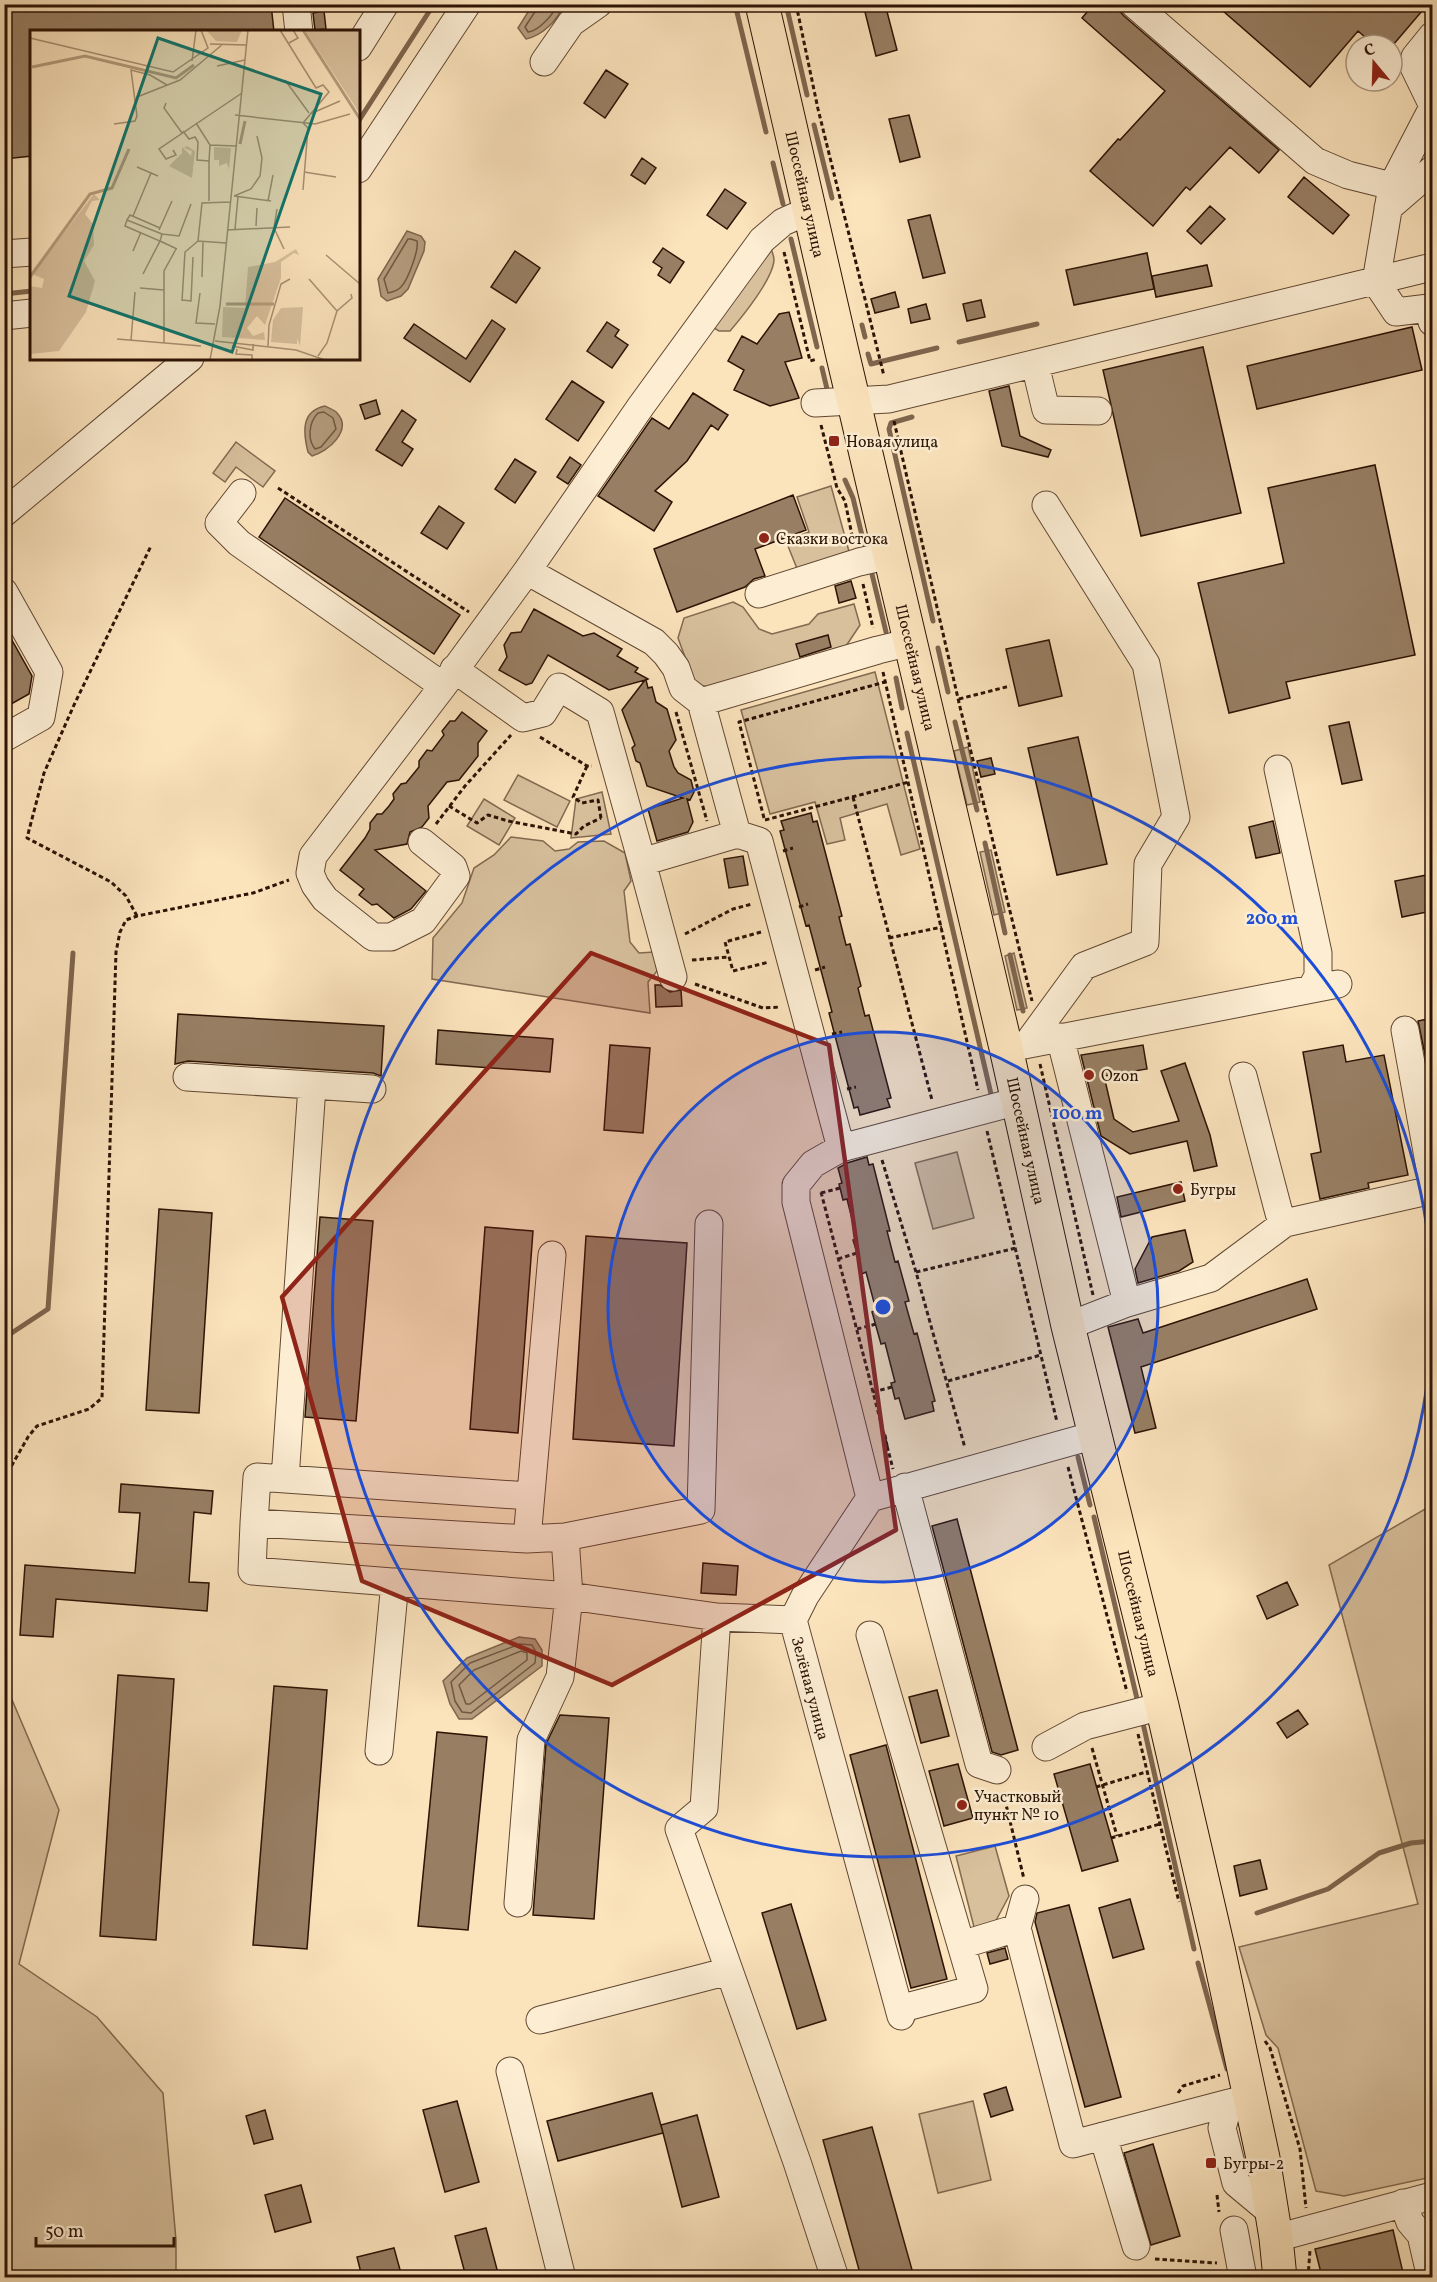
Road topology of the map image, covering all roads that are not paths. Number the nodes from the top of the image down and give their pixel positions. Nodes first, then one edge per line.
1 (296, 4) edge
2 (385, 4) edge
3 (467, 4) edge
4 (598, 4) edge
5 (762, 4) edge
6 (1134, 4) edge
7 (299, 30) edge
8 (1432, 36) edge
9 (360, 44) edge
10 (544, 62) dead end
11 (1432, 107) edge
12 (360, 166) edge
13 (1432, 170) edge
14 (1390, 197) junction
15 (810, 210) junction
16 (30, 252) edge
17 (4, 254) edge
18 (1432, 267) edge
19 (1376, 282) junction
20 (30, 313) edge
21 (4, 316) edge
22 (1432, 322) edge
23 (188, 360) edge
24 (1035, 364) junction
25 (855, 402) junction
26 (816, 403) road end
27 (1098, 411) dead end
28 (242, 493) dead end
29 (1046, 505) dead end
30 (4, 513) edge
31 (890, 555) junction
32 (527, 571) junction
33 (4, 592) edge
34 (759, 594) dead end
35 (911, 642) junction
36 (449, 677) junction
37 (701, 702) junction
38 (4, 738) edge
39 (1278, 769) dead end
40 (737, 834) junction
41 (422, 842) road end
42 (642, 862) junction
43 (669, 960) road end
44 (1338, 984) dead end
45 (1311, 989) junction
46 (1405, 1030) dead end
47 (1033, 1041) junction
48 (1243, 1076) dead end
49 (187, 1077) dead end
50 (312, 1086) junction
51 (372, 1089) dead end
52 (1018, 1101) junction
53 (841, 1148) junction
54 (1432, 1179) edge
55 (1432, 1190) edge
56 (1285, 1223) junction
57 (709, 1224) dead end
58 (552, 1255) dead end
59 (1127, 1303) junction
60 (1083, 1320) junction
61 (1095, 1435) junction
62 (285, 1479) junction
63 (902, 1488) junction
64 (530, 1496) junction
65 (870, 1498) junction
66 (254, 1523) junction
67 (565, 1538) junction
68 (526, 1539) junction
69 (395, 1582) junction
70 (568, 1596) junction
71 (717, 1617) junction
72 (793, 1620) junction
73 (870, 1635) dead end
74 (1148, 1710) junction
75 (1046, 1747) dead end
76 (379, 1751) dead end
77 (997, 1770) road end
78 (1025, 1899) road end
79 (518, 1903) dead end
80 (1017, 1928) junction
81 (961, 1945) junction
82 (729, 1971) junction
83 (540, 2020) dead end
84 (510, 2071) dead end
85 (1240, 2100) junction
86 (1103, 2136) junction
87 (1432, 2196) edge
88 (1403, 2203) junction
89 (1274, 2225) junction
90 (1234, 2230) dead end
91 (1426, 2233) edge
92 (1136, 2246) road end
93 (1235, 2271) edge
94 (562, 2277) edge
95 (835, 2277) edge
96 (1280, 2277) edge
97 (1431, 2277) edge

1 - 7 street
2 - 9 street
3 - 12 street
4 - 10 street
5 - 15 main road, Шоссейная улица
6 - 14 street
8 - 11 street
11 - 14 street
13 - 14 street
14 - 19 street
15 - 25 main road, Шоссейная улица
15 - 32 street
16 - 17 street
18 - 19 street
19 - 22 street
19 - 24 street
20 - 21 street
23 - 30 street
24 - 25 street
24 - 27 street
25 - 26 street
25 - 31 main road, Шоссейная улица
28 - 36 street
29 - 47 street
31 - 34 street
31 - 35 main road, Шоссейная улица
32 - 36 street
32 - 37 street
33 - 38 street
35 - 37 street
35 - 47 main road, Шоссейная улица
36 - 41 street
36 - 42 street
37 - 40 street
39 - 45 street
40 - 42 street
40 - 53 street
42 - 43 street
44 - 45 street
45 - 47 street
46 - 54 street
47 - 52 main road, Шоссейная улица
47 - 59 street
48 - 56 street
49 - 50 street
50 - 51 street
50 - 62 street
52 - 53 street
52 - 60 main road, Шоссейная улица
53 - 65 street
55 - 56 street
56 - 59 street
57 - 67 street
58 - 64 street
59 - 60 street
60 - 61 main road, Шоссейная улица
61 - 63 street
61 - 74 main road, Шоссейная улица
62 - 64 street
62 - 66 street
63 - 65 street
63 - 77 street
64 - 68 street
65 - 72 street, Зелёная улица
66 - 68 street
66 - 69 street
67 - 68 street
67 - 70 street
69 - 70 street
69 - 76 street
70 - 71 street
70 - 79 street
71 - 72 street
71 - 82 street
72 - 81 street, Зелёная улица
73 - 81 street
74 - 75 street
74 - 85 main road, Шоссейная улица
78 - 80 street
80 - 81 street
80 - 86 street
82 - 83 street
82 - 95 street
84 - 94 street
85 - 86 street
85 - 89 main road, Шоссейная улица
86 - 92 street
87 - 88 street
88 - 89 street
88 - 91 street
89 - 96 main road, Шоссейная улица
90 - 93 street
91 - 97 street

